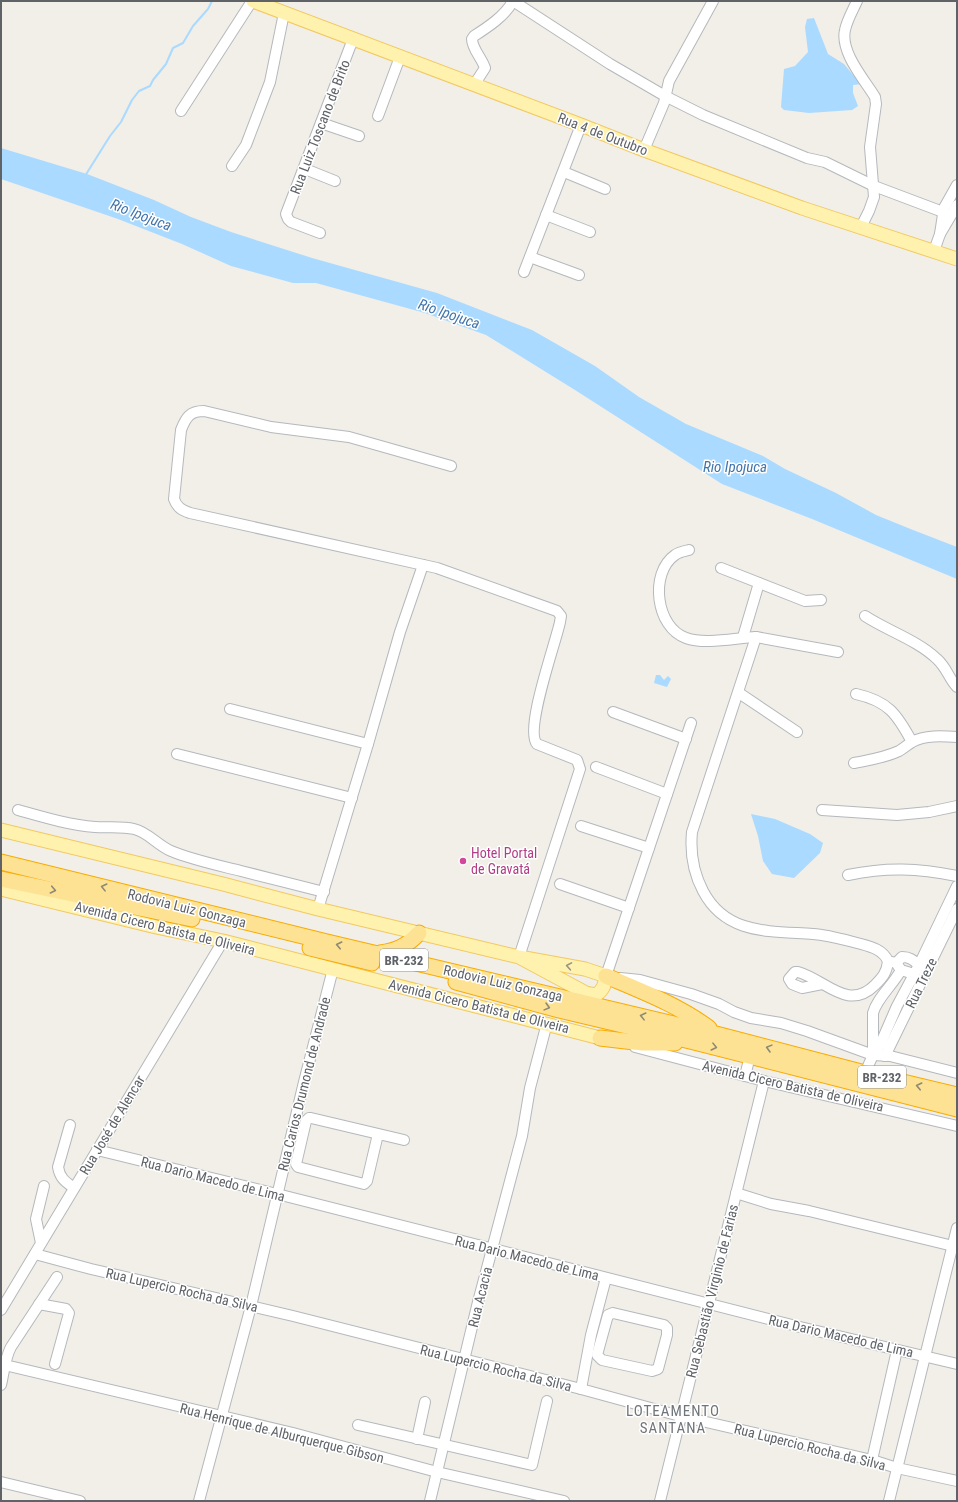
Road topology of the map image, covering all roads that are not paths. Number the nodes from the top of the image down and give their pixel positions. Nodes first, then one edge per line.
1 (252, 1) edge
2 (513, 1) edge
3 (713, 1) edge
4 (857, 1) edge
5 (284, 13) junction
6 (353, 39) junction
7 (400, 57) junction
8 (474, 85) junction
9 (666, 96) junction
10 (181, 111) dead end
11 (378, 116) dead end
12 (321, 123) junction
13 (581, 125) junction
14 (359, 136) dead end
15 (644, 150) junction
16 (232, 166) dead end
17 (304, 169) junction
18 (564, 172) junction
19 (334, 181) dead end
20 (957, 185) edge
21 (874, 186) junction
22 (605, 189) dead end
23 (957, 205) edge
24 (943, 212) junction
25 (546, 215) junction
26 (861, 227) junction
27 (590, 232) dead end
28 (320, 233) dead end
29 (940, 234) junction
30 (934, 251) junction
31 (530, 257) junction
32 (957, 259) edge
33 (524, 272) dead end
34 (579, 275) dead end
35 (451, 466) dead end
36 (689, 550) dead end
37 (423, 564) junction
38 (721, 568) dead end
39 (759, 583) junction
40 (821, 600) dead end
41 (865, 616) dead end
42 (756, 636) junction
43 (743, 637) junction
44 (838, 652) dead end
45 (957, 687) edge
46 (739, 693) junction
47 (856, 694) dead end
48 (230, 709) dead end
49 (612, 712) dead end
50 (691, 723) dead end
51 (797, 732) dead end
52 (957, 737) edge
53 (686, 739) junction
54 (912, 742) junction
55 (368, 744) junction
56 (177, 754) dead end
57 (854, 763) dead end
58 (596, 767) dead end
59 (667, 794) junction
60 (352, 798) junction
61 (957, 806) edge
62 (18, 810) dead end
63 (822, 810) dead end
64 (581, 826) dead end
65 (1, 830) edge
66 (649, 848) junction
67 (1, 862) edge
68 (848, 875) dead end
69 (957, 876) edge
70 (1, 879) edge
71 (560, 884) dead end
72 (957, 886) edge
73 (1, 888) edge
74 (324, 892) junction
75 (318, 908) junction
76 (629, 908) junction
77 (957, 909) edge
78 (419, 933) junction
79 (222, 941) junction
80 (376, 954) junction
81 (519, 957) junction
82 (895, 965) junction
83 (333, 969) junction
84 (916, 970) junction
85 (609, 978) junction
86 (822, 984) dead end
87 (881, 999) junction
88 (897, 1006) junction
89 (873, 1021) junction
90 (547, 1023) junction
91 (888, 1025) junction
92 (716, 1034) junction
93 (600, 1038) junction
94 (690, 1041) junction
95 (873, 1055) junction
96 (750, 1056) junction
97 (885, 1056) junction
98 (957, 1073) edge
99 (865, 1074) junction
100 (745, 1076) junction
101 (764, 1081) junction
102 (852, 1082) junction
103 (957, 1095) edge
104 (848, 1099) junction
105 (957, 1109) edge
106 (70, 1124) dead end
107 (957, 1126) edge
108 (378, 1134) junction
109 (291, 1138) junction
110 (301, 1140) junction
111 (404, 1140) dead end
112 (97, 1150) junction
113 (44, 1186) dead end
114 (74, 1188) junction
115 (736, 1193) junction
116 (277, 1195) junction
117 (957, 1228) edge
118 (41, 1243) junction
119 (953, 1246) junction
120 (492, 1249) junction
121 (35, 1254) junction
122 (57, 1277) dead end
123 (606, 1278) junction
124 (709, 1303) junction
125 (39, 1304) junction
126 (251, 1306) junction
127 (1, 1310) edge
128 (590, 1335) junction
129 (602, 1336) junction
130 (897, 1350) junction
131 (926, 1356) junction
132 (464, 1360) junction
133 (55, 1364) dead end
134 (957, 1364) edge
135 (3, 1365) edge
136 (1, 1384) edge
137 (581, 1389) junction
138 (546, 1401) dead end
139 (425, 1402) dead end
140 (680, 1416) junction
141 (221, 1417) junction
142 (358, 1425) dead end
143 (417, 1439) junction
144 (443, 1445) junction
145 (872, 1460) junction
146 (897, 1468) junction
147 (437, 1472) junction
148 (957, 1481) edge
149 (1, 1482) edge
150 (80, 1501) edge
151 (199, 1501) edge
152 (430, 1501) edge
153 (564, 1501) edge
154 (660, 1501) edge
155 (889, 1501) edge

1 - 5 main road, Rua 4 de Outubro
1 - 10 street
2 - 8 street
2 - 9 street
3 - 9 street
4 - 21 street
5 - 6 main road, Rua 4 de Outubro
5 - 16 street
6 - 7 main road, Rua 4 de Outubro
6 - 12 street, Rua Luiz Toscano de Brito
7 - 8 main road, Rua 4 de Outubro
7 - 11 street
8 - 13 main road, Rua 4 de Outubro
9 - 15 street
9 - 21 street
12 - 14 street
12 - 17 street, Rua Luiz Toscano de Brito
13 - 15 main road, Rua 4 de Outubro
13 - 18 street
15 - 26 main road, Rua 4 de Outubro
17 - 19 street
17 - 28 street, Rua Luiz Toscano de Brito
18 - 22 street
18 - 25 street
20 - 24 street
21 - 24 street
21 - 26 street
23 - 29 street
24 - 29 street
25 - 27 street
25 - 31 street
26 - 30 main road, Rua 4 de Outubro
29 - 30 street
30 - 32 main road, Rua 4 de Outubro
31 - 33 street
31 - 34 street
35 - 37 street
36 - 43 street
37 - 55 street
37 - 81 street
38 - 39 street
39 - 40 street
39 - 43 street
41 - 45 street
42 - 43 street
42 - 44 street
42 - 46 street
46 - 51 street
46 - 82 street
47 - 54 street
48 - 55 street
49 - 53 street
50 - 53 street
52 - 54 street
53 - 59 street
54 - 57 street
55 - 60 street
56 - 60 street
58 - 59 street
59 - 66 street
60 - 74 street
61 - 63 street
62 - 74 street
64 - 66 street
65 - 75 main road
66 - 76 street
80 -> 67 highway, Rodovia Luiz Gonzaga / BR-232
68 - 69 street
70 -> 94 highway, Rodovia Luiz Gonzaga / BR-232
71 - 76 street
72 - 84 street
73 - 79 main road, Avenida Cicero Batista de Oliveira
74 - 75 street
75 - 78 main road
76 - 85 street
77 - 97 street, Rua Treze
78 - 80 highway
78 - 81 main road
79 - 83 main road, Avenida Cicero Batista de Oliveira
79 - 112 street, Rua José de Alencar
92 -> 80 highway, Rodovia Luiz Gonzaga / BR-232
85 -> 81 main road
81 - 85 main road
82 - 84 street
82 - 84 street
82 - 86 street
82 - 87 street
83 - 90 main road, Avenida Cicero Batista de Oliveira
83 - 109 street, Rua Carios Drumond de Andrade
84 - 88 street
85 - 92 highway
85 - 95 street
87 - 88 street
87 - 89 street
88 - 91 street
89 - 91 street
89 - 95 street
90 - 93 main road, Avenida Cicero Batista de Oliveira
90 - 120 street, Rua Acacia
91 - 95 street
99 -> 92 highway, Rodovia Luiz Gonzaga / BR-232
93 - 94 highway
93 - 100 street, Avenida Cicero Batista de Oliveira
94 -> 96 highway, Rodovia Luiz Gonzaga / BR-232
95 - 97 street
95 - 99 street
96 - 100 street
96 - 102 highway, Rodovia Luiz Gonzaga / BR-232
97 - 98 street
103 -> 99 highway, Rodovia Luiz Gonzaga / BR-232
100 - 101 street, Avenida Cicero Batista de Oliveira
101 - 104 street, Avenida Cicero Batista de Oliveira
101 - 115 street, Rua Sebastião Virginio de Farias
102 - 104 street
102 - 105 highway, Rodovia Luiz Gonzaga / BR-232
104 - 107 street, Avenida Cicero Batista de Oliveira
106 - 114 street
108 - 110 street
108 - 110 street
108 - 111 street
109 - 110 street
109 - 116 street, Rua Carios Drumond de Andrade
112 - 114 street, Rua José de Alencar
112 - 116 street, Rua Dario Macedo de Lima
113 - 118 street
114 - 118 street, Rua José de Alencar
115 - 119 street
115 - 124 street, Rua Sebastião Virginio de Farias
116 - 120 street, Rua Dario Macedo de Lima
116 - 126 street, Rua Carios Drumond de Andrade
117 - 119 street
118 - 121 street, Rua José de Alencar
119 - 131 street
120 - 123 street, Rua Dario Macedo de Lima
120 - 132 street, Rua Acacia
121 - 126 street, Rua Lupercio Rocha da Silva
121 - 127 street, Rua José de Alencar
122 - 125 street
123 - 124 street, Rua Dario Macedo de Lima
123 - 128 street
124 - 130 street, Rua Dario Macedo de Lima
124 - 140 street, Rua Sebastião Virginio de Farias
125 - 133 street
125 - 135 street
126 - 132 street, Rua Lupercio Rocha da Silva
126 - 141 street, Rua Carios Drumond de Andrade
128 - 129 street
128 - 137 street
129 - 129 street
130 - 131 street, Rua Dario Macedo de Lima
130 - 145 street
131 - 134 street, Rua Dario Macedo de Lima
131 - 146 street
132 - 137 street, Rua Lupercio Rocha da Silva
132 - 144 street, Rua Acacia
135 - 136 street
135 - 141 street, Rua Henrique de Alburquerque Gibson
137 - 140 street, Rua Lupercio Rocha da Silva
138 - 144 street
139 - 143 street
140 - 145 street, Rua Lupercio Rocha da Silva
140 - 154 street, Rua Sebastião Virginio de Farias
141 - 147 street, Rua Henrique de Alburquerque Gibson
141 - 151 street, Rua Carios Drumond de Andrade
142 - 143 street
143 - 144 street
144 - 147 street, Rua Acacia
145 - 146 street, Rua Lupercio Rocha da Silva
146 - 148 street, Rua Lupercio Rocha da Silva
146 - 155 street
147 - 152 street, Rua Acacia
147 - 153 street, Rua Henrique de Alburquerque Gibson
149 - 150 street

